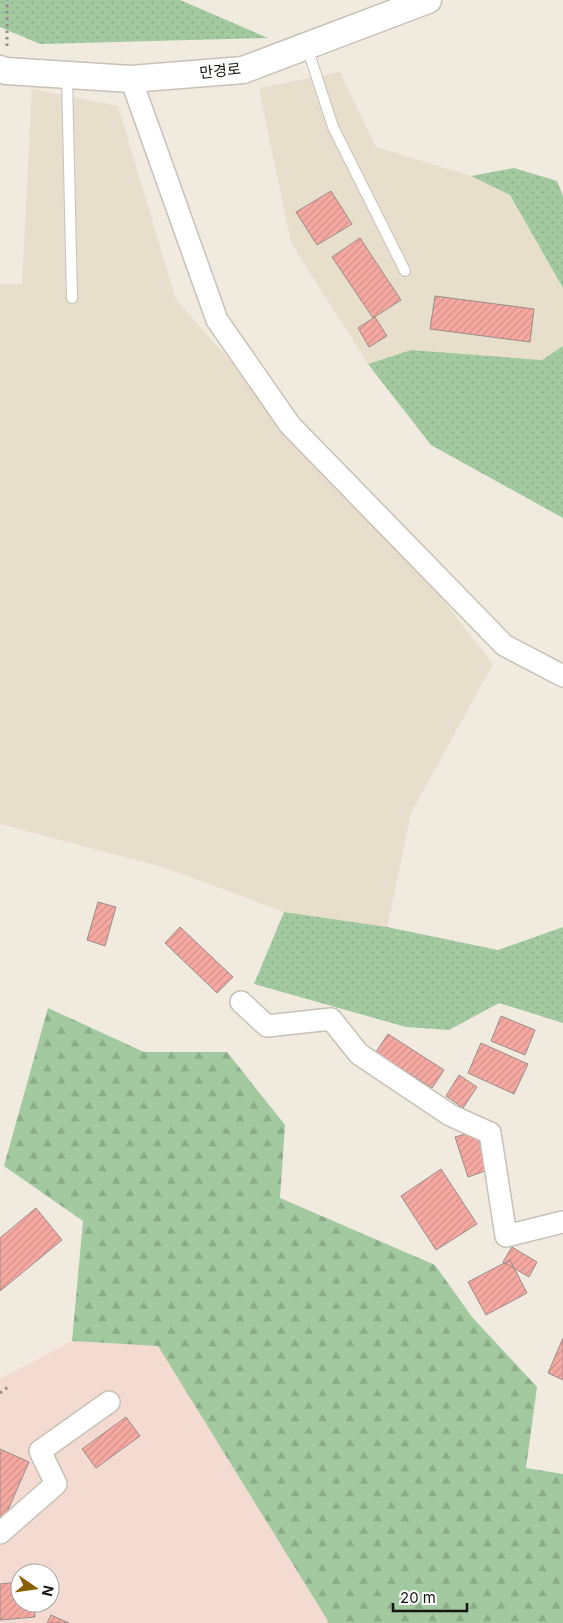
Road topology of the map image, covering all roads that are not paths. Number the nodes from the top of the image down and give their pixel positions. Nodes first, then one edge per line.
1 (428, 0) edge
2 (307, 46) junction
3 (3, 70) edge
4 (67, 75) junction
5 (131, 79) junction
6 (405, 271) dead end
7 (72, 298) dead end
8 (563, 676) edge
9 (241, 1002) dead end
10 (563, 1222) edge
11 (109, 1402) dead end
12 (0, 1533) edge

1 - 2 street, 만경로
2 - 5 street, 만경로
2 - 6 lane
3 - 4 street, 만경로
4 - 5 street, 만경로
4 - 7 lane
5 - 8 street
9 - 10 street
11 - 12 street

